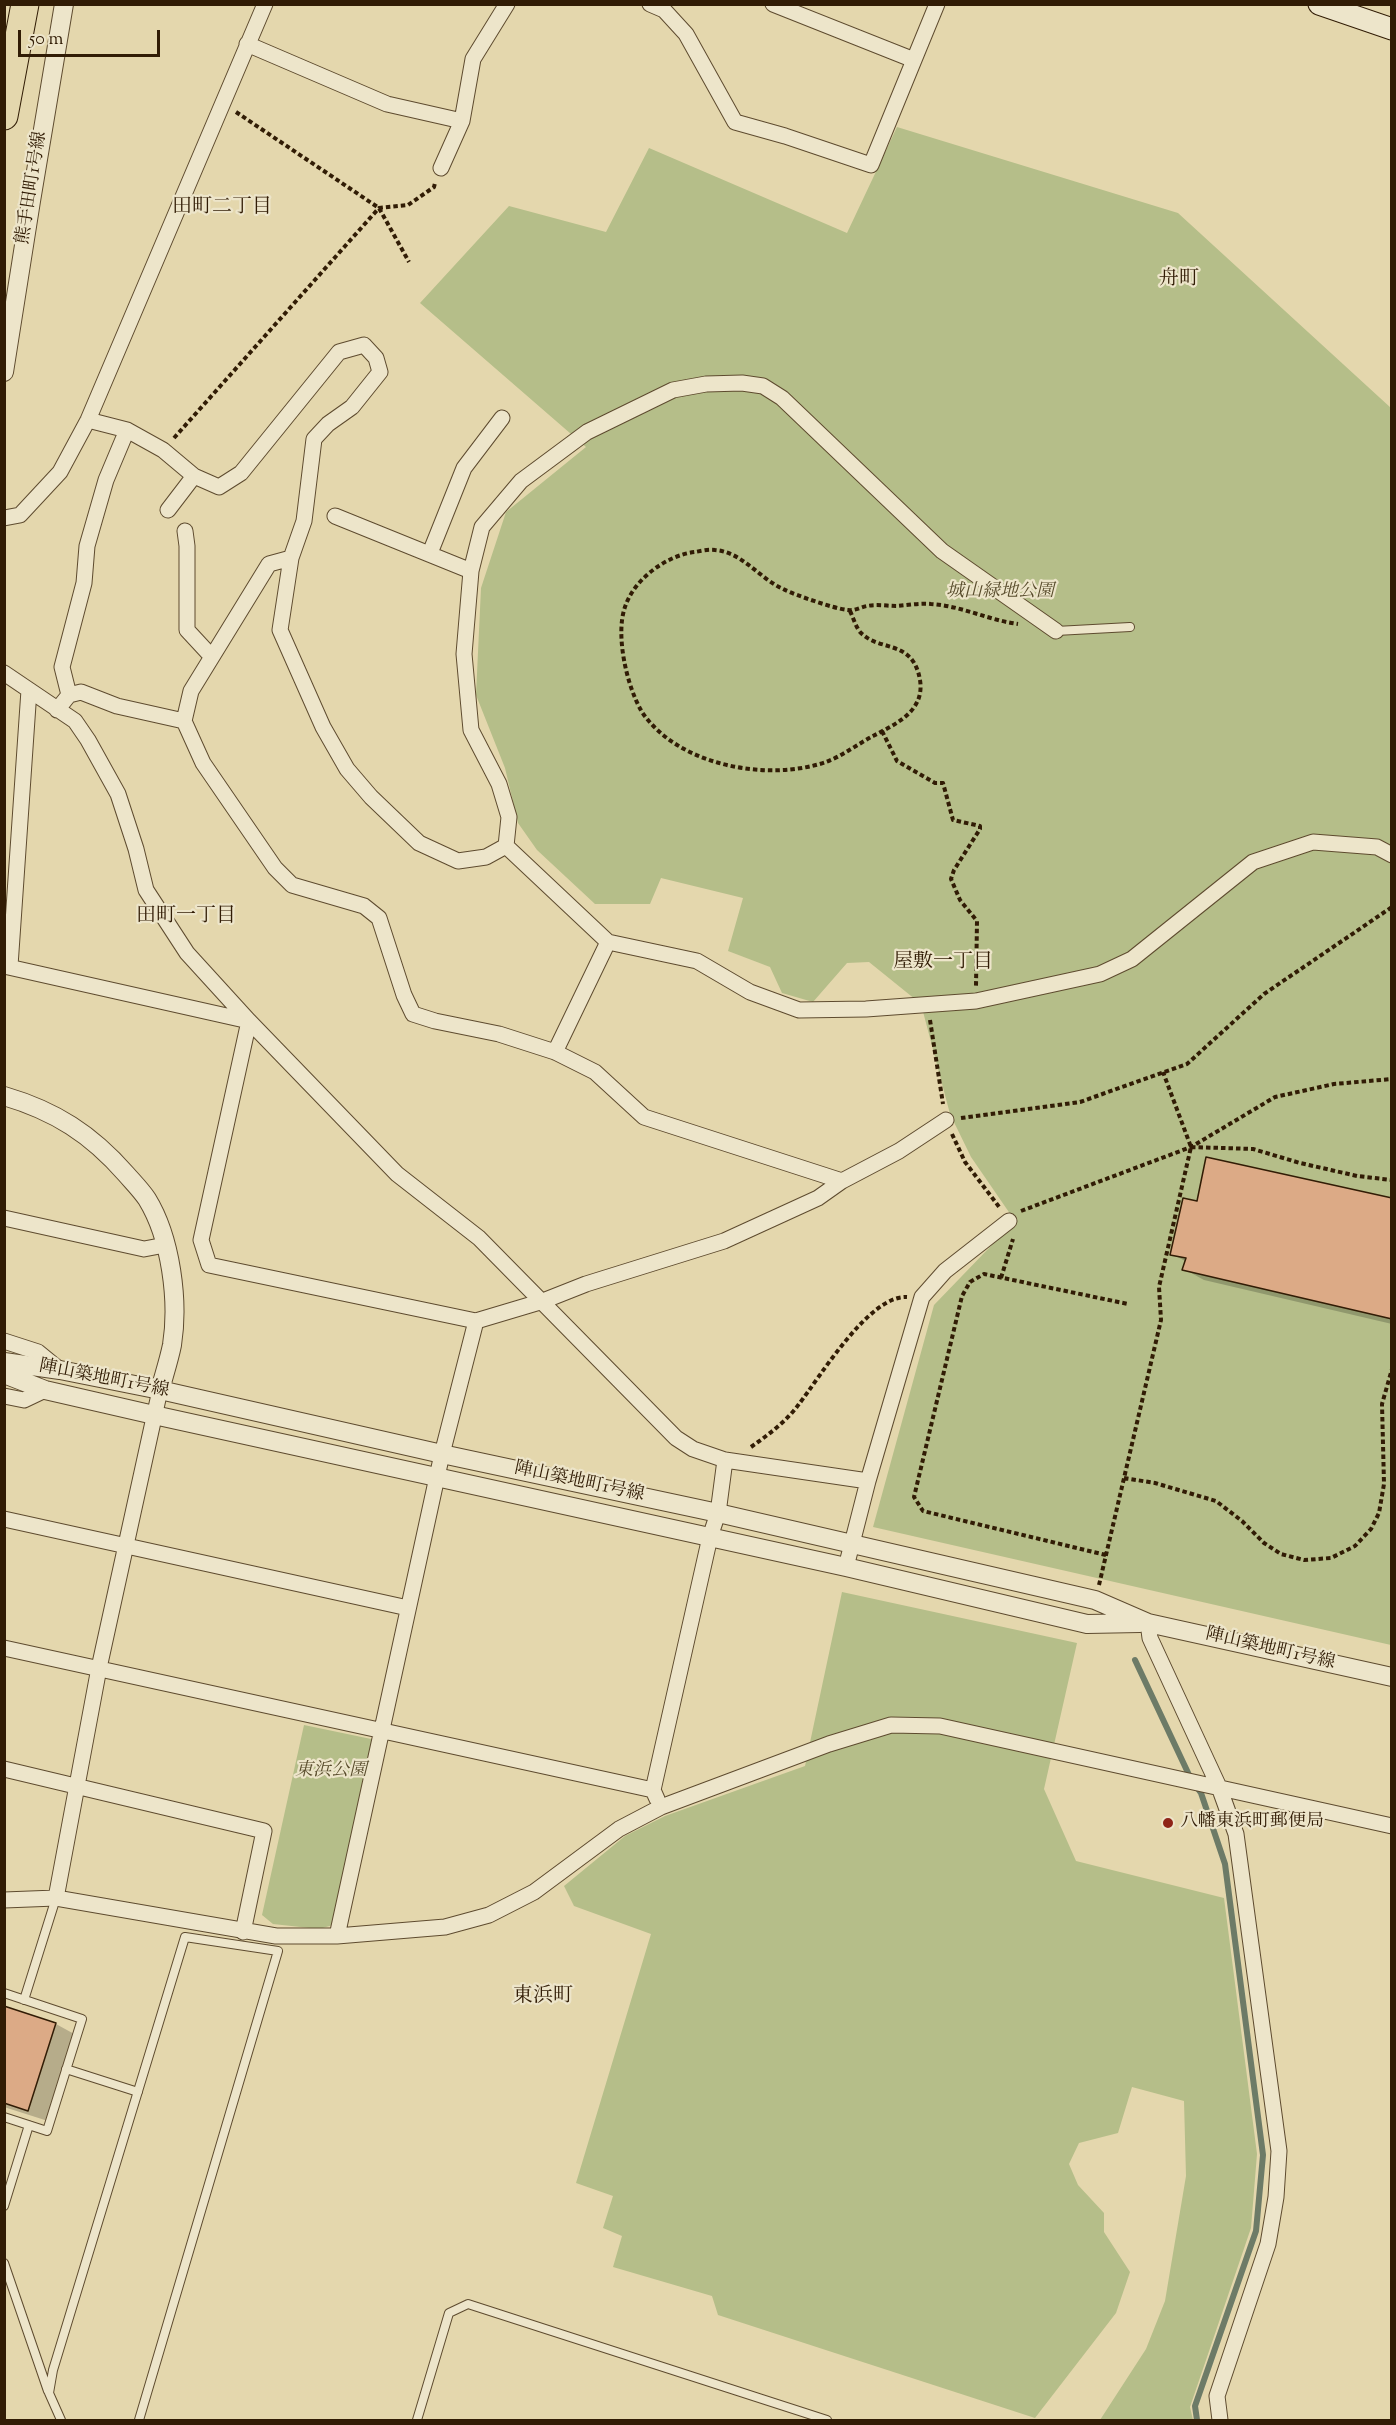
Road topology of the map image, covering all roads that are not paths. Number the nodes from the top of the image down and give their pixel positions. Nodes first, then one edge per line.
1 (25, 4) edge
2 (64, 4) edge
3 (265, 4) edge
4 (650, 4) edge
5 (773, 4) edge
6 (937, 4) edge
7 (1319, 4) edge
8 (500, 7) edge
9 (1392, 29) edge
10 (248, 44) junction
11 (914, 60) junction
12 (4, 116) edge
13 (462, 121) junction
14 (441, 168) road end
15 (4, 372) edge
16 (502, 418) dead end
17 (88, 420) junction
18 (127, 430) junction
19 (194, 476) junction
20 (168, 510) dead end
21 (335, 516) dead end
22 (4, 518) edge
23 (185, 531) dead end
24 (430, 553) junction
25 (291, 558) junction
26 (471, 571) junction
27 (1130, 627) dead end
28 (1056, 631) joint
29 (212, 657) junction
30 (4, 673) edge
31 (29, 690) junction
32 (69, 695) junction
33 (57, 710) junction
34 (184, 721) junction
35 (506, 846) junction
36 (1392, 855) edge
37 (608, 942) junction
38 (7, 966) edge
39 (249, 1021) junction
40 (555, 1052) junction
41 (4, 1096) edge
42 (946, 1120) road end
43 (842, 1181) junction
44 (4, 1218) edge
45 (1009, 1221) road end
46 (165, 1245) junction
47 (543, 1301) junction
48 (476, 1321) junction
49 (4, 1341) edge
50 (4, 1362) edge
51 (60, 1370) junction
52 (4, 1374) edge
53 (45, 1390) junction
54 (160, 1390) junction
55 (4, 1396) edge
56 (154, 1415) junction
57 (441, 1454) junction
58 (728, 1460) junction
59 (436, 1478) junction
60 (868, 1480) junction
61 (718, 1513) junction
62 (4, 1519) edge
63 (710, 1537) junction
64 (852, 1544) junction
65 (127, 1545) junction
66 (846, 1567) junction
67 (408, 1608) junction
68 (1148, 1623) junction
69 (4, 1648) edge
70 (99, 1668) junction
71 (1392, 1677) edge
72 (382, 1730) junction
73 (4, 1769) edge
74 (77, 1785) junction
75 (1213, 1786) junction
76 (653, 1790) junction
77 (661, 1807) junction
78 (1392, 1826) edge
79 (56, 1898) junction
80 (4, 1900) edge
81 (243, 1932) junction
82 (337, 1936) junction
83 (4, 1993) edge
84 (24, 2000) junction
85 (66, 2069) junction
86 (138, 2092) junction
87 (4, 2118) edge
88 (29, 2125) junction
89 (4, 2206) edge
90 (4, 2263) edge
91 (49, 2393) junction
92 (61, 2421) edge
93 (139, 2421) edge
94 (417, 2421) edge
95 (827, 2421) edge
96 (1220, 2421) edge

1 - 12 highway
2 - 15 street, 熊手田町1号線
3 - 10 street
4 - 11 street
5 - 11 street
6 - 11 street
7 - 9 main road
8 - 13 street
10 - 13 street
10 - 17 street
13 - 14 street
16 - 24 street
17 - 18 street
17 - 22 street
18 - 19 street
18 - 32 street
19 - 20 street
19 - 25 street
21 - 24 street
23 - 29 street
24 - 26 street
25 - 29 street
25 - 35 street
26 - 28 street
26 - 35 street
27 - 28 lane
29 - 34 street
30 - 31 street
31 - 33 street
31 - 38 street
32 - 33 street
32 - 34 street
33 - 39 street
34 - 40 street
35 - 37 street
36 - 37 street
37 - 40 street
38 - 39 street
39 - 47 street
39 - 48 street
40 - 43 street
41 - 46 street
42 - 43 street
43 - 47 street
44 - 46 street
45 - 60 street
46 - 54 street
47 - 48 street
47 - 58 street
48 - 57 street
49 - 51 street
50 - 51 street, 陣山築地町1号線
51 - 54 street, 陣山築地町1号線
52 - 53 street, 陣山築地町1号線
53 - 55 street
53 - 56 street, 陣山築地町1号線
54 - 56 street
54 - 57 street, 陣山築地町1号線
56 - 59 street, 陣山築地町1号線
56 - 65 street
57 - 59 street
57 - 61 street, 陣山築地町1号線
58 - 60 street
58 - 61 street
59 - 63 street, 陣山築地町1号線
59 - 67 street
60 - 64 street
61 - 63 street
61 - 64 street, 陣山築地町1号線
62 - 65 street
63 - 66 street, 陣山築地町1号線
63 - 76 street
64 - 66 street
64 - 68 street, 陣山築地町1号線
65 - 67 street
65 - 70 street
66 - 68 street, 陣山築地町1号線
67 - 72 street
68 - 71 street, 陣山築地町1号線
68 - 75 street
69 - 70 street
70 - 72 street
70 - 74 street
72 - 76 street
72 - 82 street
73 - 74 street
74 - 79 street
74 - 81 street
75 - 77 street
75 - 78 street
75 - 96 street
76 - 77 street
77 - 82 street
79 - 80 street
79 - 81 street
79 - 84 lane
81 - 82 street
83 - 84 lane
84 - 85 lane
85 - 86 lane
85 - 88 lane
86 - 91 lane
86 - 93 lane
87 - 88 lane
88 - 89 lane
90 - 91 lane
91 - 92 lane
94 - 95 lane

